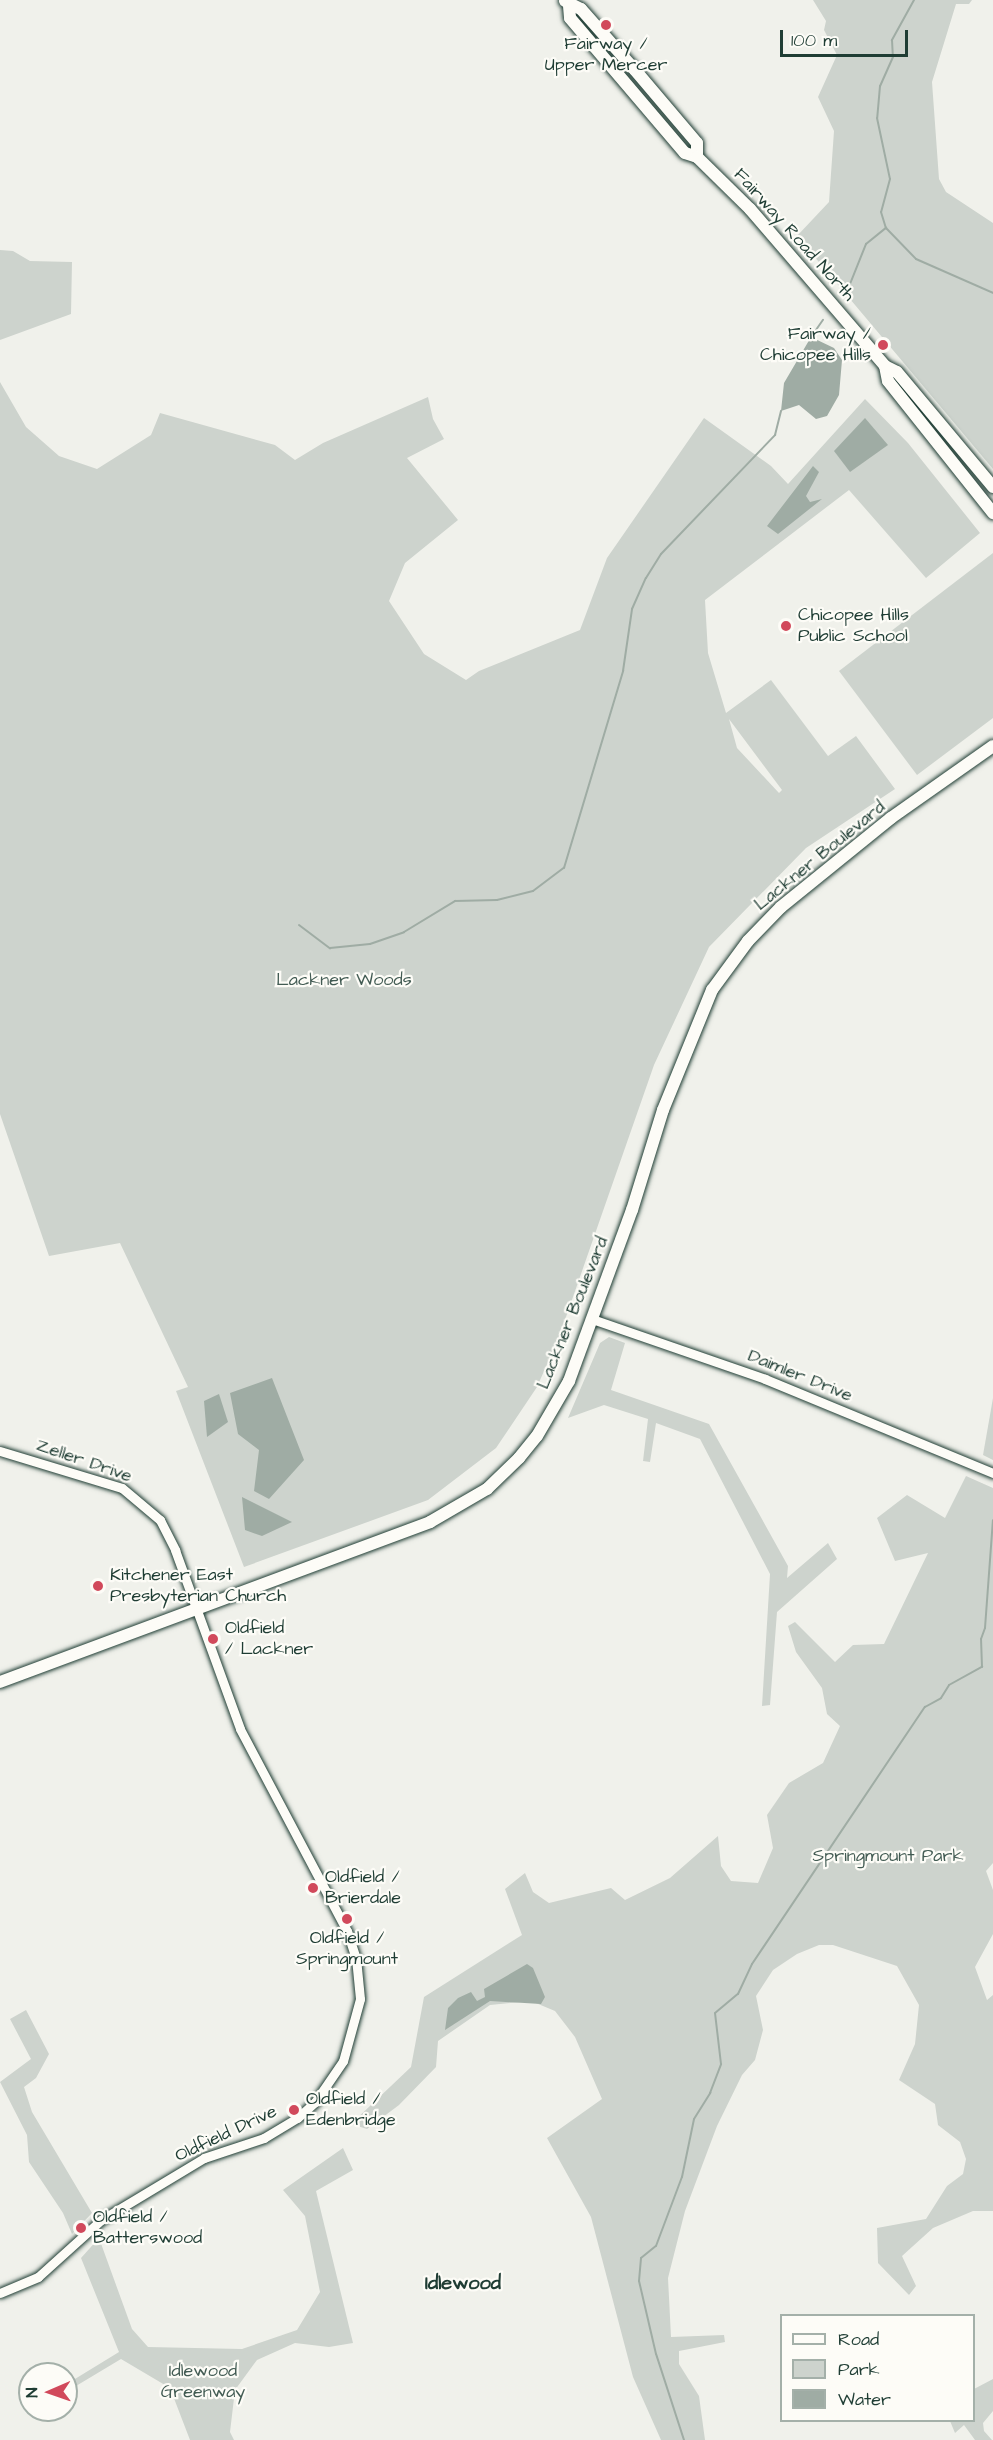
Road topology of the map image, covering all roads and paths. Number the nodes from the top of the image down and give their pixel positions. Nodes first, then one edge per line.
1 (567, 3) edge
2 (885, 366) junction
3 (993, 487) edge
4 (993, 513) edge
5 (993, 746) edge
6 (592, 1319) junction
7 (0, 1451) edge
8 (993, 1473) edge
9 (196, 1610) junction
10 (0, 1682) edge
11 (0, 2293) edge

1 - 2 main road, Fairway Road North
2 - 3 main road, Fairway Road North
2 - 4 main road, Fairway Road North
5 - 6 main road, Lackner Boulevard
6 - 8 street, Daimler Drive
6 - 9 main road, Lackner Boulevard
7 - 9 street, Zeller Drive
9 - 10 main road, Lackner Boulevard
9 - 11 street, Oldfield Drive

